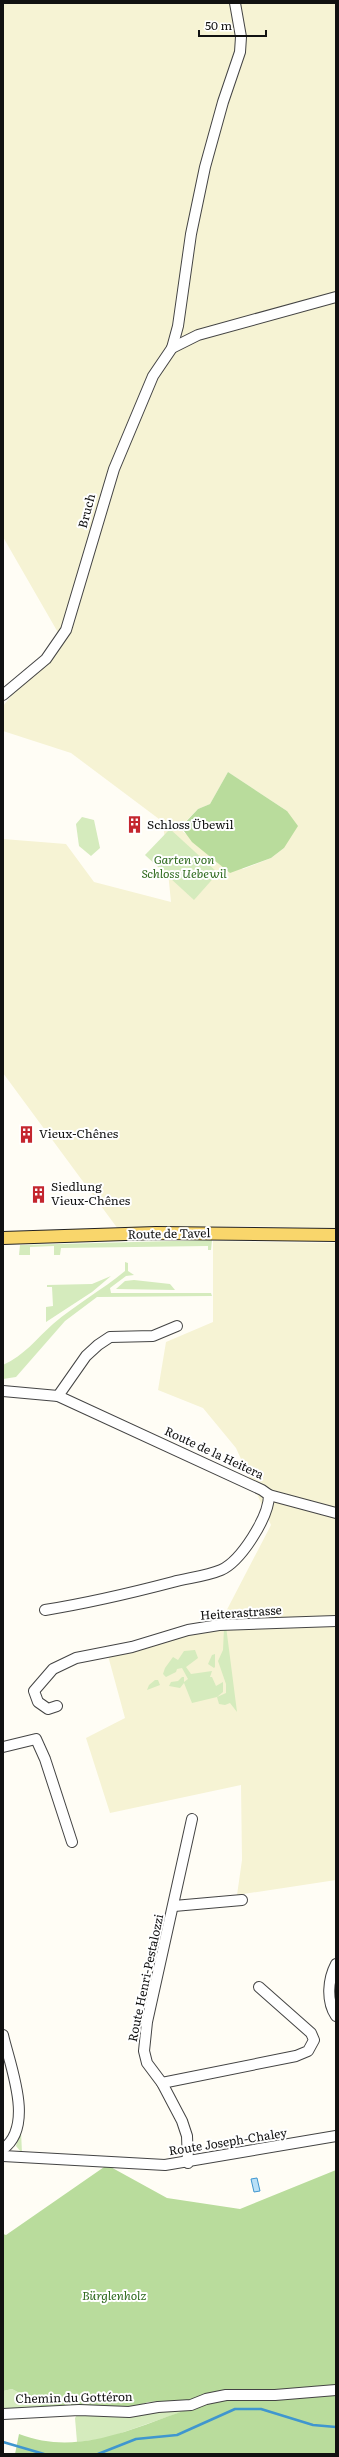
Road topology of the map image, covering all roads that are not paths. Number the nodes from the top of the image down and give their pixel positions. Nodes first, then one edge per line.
1 (235, 3) edge
2 (336, 297) edge
3 (178, 326) junction
4 (198, 335) junction
5 (172, 348) junction
6 (3, 695) edge
7 (336, 1235) edge
8 (3, 1238) edge
9 (177, 1326) dead end
10 (3, 1391) edge
11 (58, 1396) junction
12 (269, 1495) junction
13 (336, 1513) edge
14 (45, 1610) dead end
15 (336, 1621) edge
16 (57, 1706) dead end
17 (3, 1747) edge
18 (192, 1819) dead end
19 (72, 1842) dead end
20 (242, 1900) dead end
21 (174, 1906) junction
22 (336, 1964) edge
23 (259, 1987) dead end
24 (336, 2016) edge
25 (3, 2035) edge
26 (162, 2083) junction
27 (336, 2136) edge
28 (3, 2149) edge
29 (3, 2156) edge
30 (188, 2163) junction
31 (336, 2390) edge
32 (3, 2414) edge

1 - 3 street
2 - 4 street, Bruch
3 - 4 street
3 - 5 street
4 - 5 street, Bruch
5 - 6 street, Bruch
7 - 8 main road, Route de Tavel
9 - 11 street
10 - 11 street, Route de la Heitera
11 - 12 street, Route de la Heitera
12 - 13 street
12 - 14 street, Route de la Heitera
15 - 16 street, Heiterastrasse
17 - 19 street
18 - 21 street, Route Henri-Pestalozzi
20 - 21 street, Route Henri-Pestalozzi
21 - 26 street, Route Henri-Pestalozzi
22 - 24 street
23 - 26 street
25 - 28 street
26 - 30 street, Route Henri-Pestalozzi
27 - 30 street, Route Joseph-Chaley
29 - 30 street, Route Joseph-Chaley
31 - 32 street, Chemin du Gottéron

